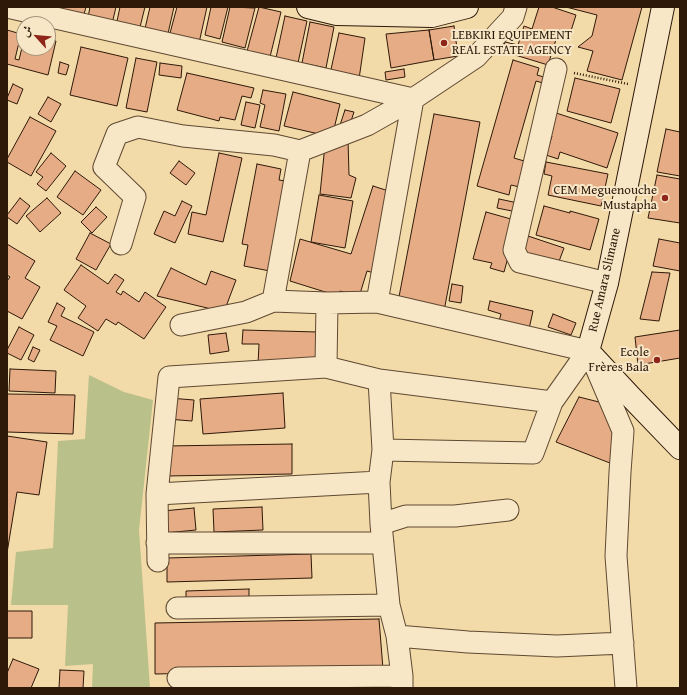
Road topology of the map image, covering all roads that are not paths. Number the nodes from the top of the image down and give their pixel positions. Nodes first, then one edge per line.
1 (7, 7) edge
2 (308, 7) edge
3 (468, 7) edge
4 (516, 7) edge
5 (663, 7) edge
6 (556, 69) road end
7 (413, 99) junction
8 (300, 151) junction
9 (121, 244) dead end
10 (607, 283) junction
11 (273, 301) junction
12 (377, 302) junction
13 (327, 303) junction
14 (181, 325) dead end
15 (588, 350) junction
16 (326, 367) junction
17 (379, 380) junction
18 (552, 402) junction
19 (680, 448) edge
20 (383, 450) junction
21 (379, 482) junction
22 (157, 494) junction
23 (508, 510) dead end
24 (382, 533) junction
25 (389, 605) junction
26 (177, 608) dead end
27 (397, 636) junction
28 (623, 643) junction
29 (178, 678) dead end
30 (402, 682) edge
31 (626, 688) edge

1 - 7 street
2 - 3 street
4 - 7 street
5 - 10 street, Rue Amara Slimane
6 - 10 street
7 - 8 street
7 - 12 street
8 - 9 street
8 - 11 street
10 - 15 street, Rue Amara Slimane
11 - 13 street
11 - 14 street
12 - 13 street
12 - 15 street
13 - 16 street
15 - 18 street
15 - 19 street, Rue Amara Slimane
15 - 28 street
16 - 17 street
16 - 22 street
17 - 18 street
17 - 20 street
18 - 20 street
20 - 21 street
21 - 22 street
21 - 24 street
22 - 24 street
23 - 24 street
24 - 25 street
25 - 26 street
25 - 27 street
27 - 28 street
27 - 30 street
28 - 31 street
29 - 30 street

